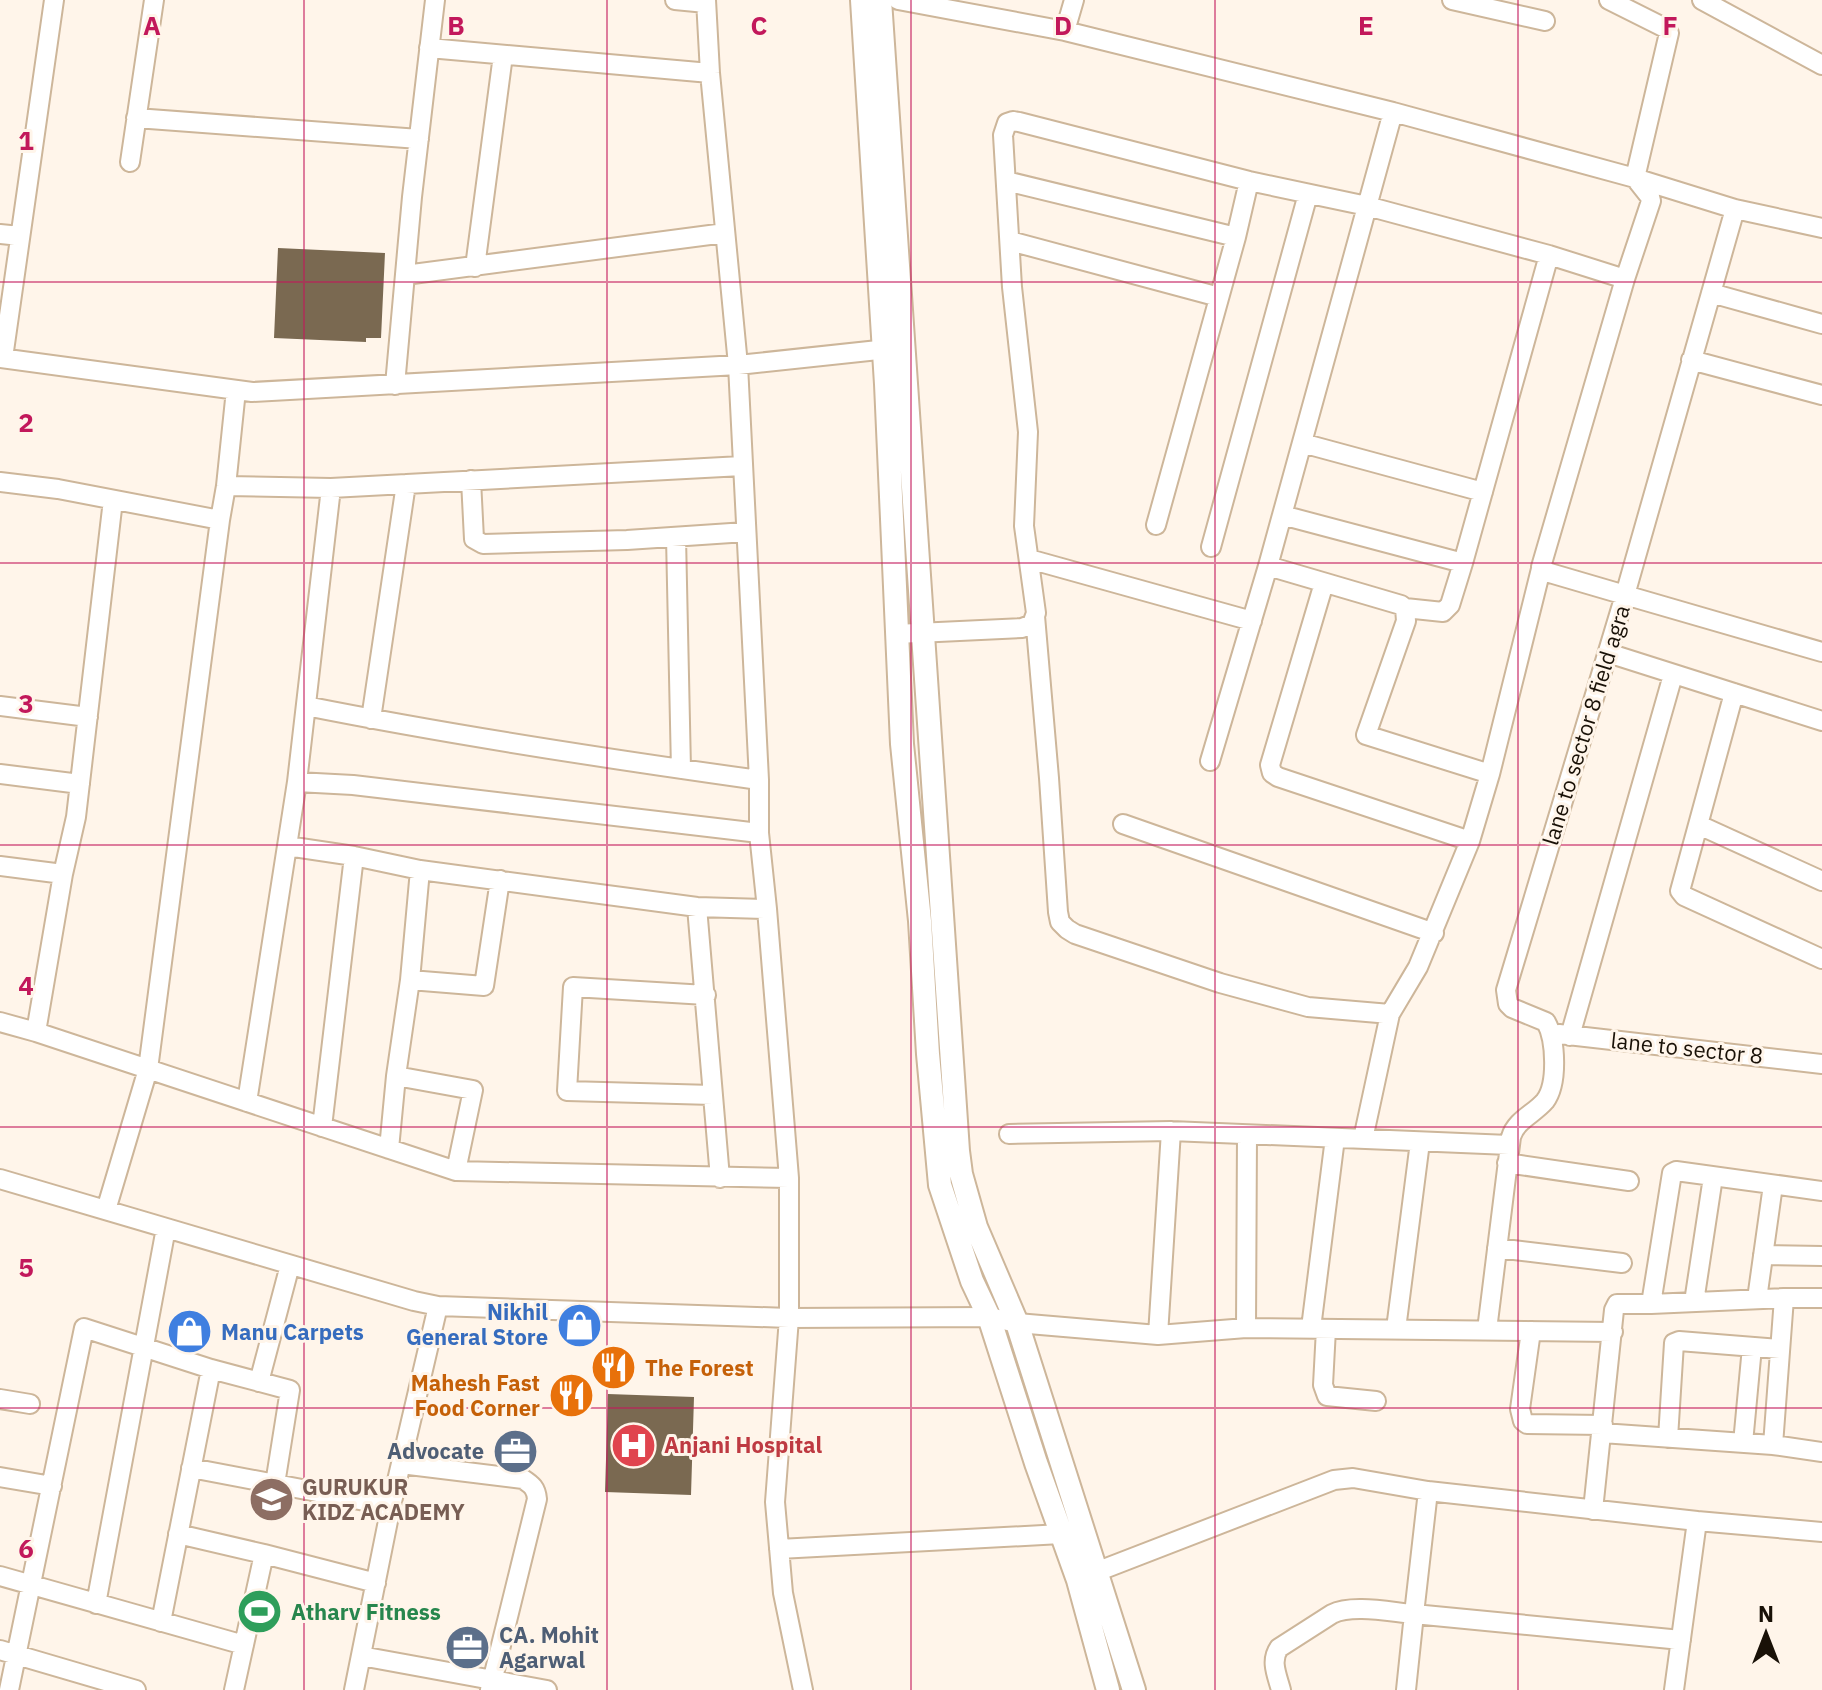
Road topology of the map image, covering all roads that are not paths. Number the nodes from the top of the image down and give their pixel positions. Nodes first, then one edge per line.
1 (54, 0) edge
2 (154, 0) edge
3 (435, 0) edge
4 (675, 0) edge
5 (862, 0) edge
6 (880, 0) edge
7 (898, 0) edge
8 (1074, 0) edge
9 (1609, 0) edge
10 (1702, 0) edge
11 (706, 1) edge
12 (1460, 1) edge
13 (1545, 21) dead end
14 (1065, 31) junction
15 (429, 48) junction
16 (503, 55) junction
17 (1822, 65) edge
18 (710, 73) junction
19 (1393, 112) junction
20 (136, 118) junction
21 (419, 139) junction
22 (130, 162) dead end
23 (1635, 178) junction
24 (1006, 181) junction
25 (1249, 181) junction
26 (1308, 194) junction
27 (1367, 206) junction
28 (1735, 209) junction
29 (1822, 228) edge
30 (725, 233) junction
31 (0, 234) edge
32 (20, 236) junction
33 (1236, 237) junction
34 (1010, 241) junction
35 (1549, 255) junction
36 (475, 267) junction
37 (405, 275) junction
38 (1625, 279) junction
39 (1711, 293) junction
40 (1219, 297) junction
41 (1822, 324) edge
42 (893, 349) junction
43 (1, 358) edge
44 (1691, 360) junction
45 (738, 365) junction
46 (395, 385) junction
47 (236, 390) junction
48 (1822, 395) edge
49 (1302, 443) junction
50 (742, 466) junction
51 (471, 480) junction
52 (0, 482) edge
53 (406, 484) junction
54 (226, 486) junction
55 (331, 488) junction
56 (1483, 492) junction
57 (113, 500) junction
58 (1282, 515) junction
59 (220, 520) junction
60 (1156, 525) dead end
61 (746, 532) junction
62 (676, 537) junction
63 (1211, 547) dead end
64 (1029, 559) junction
65 (1463, 563) junction
66 (1268, 566) junction
67 (1541, 569) junction
68 (1324, 583) junction
69 (1625, 595) junction
70 (1405, 608) junction
71 (1035, 616) junction
72 (1252, 621) junction
73 (1822, 631) edge
74 (922, 633) junction
75 (896, 634) junction
76 (1819, 651) edge
77 (1608, 653) junction
78 (1673, 675) junction
79 (1734, 693) junction
80 (0, 706) edge
81 (306, 706) junction
82 (88, 717) junction
83 (371, 719) junction
84 (1822, 721) edge
85 (1210, 761) dead end
86 (681, 769) junction
87 (0, 774) edge
88 (1490, 774) junction
89 (759, 780) junction
90 (297, 782) junction
91 (80, 784) junction
92 (1123, 824) dead end
93 (1699, 825) junction
94 (759, 833) junction
95 (1470, 841) junction
96 (287, 846) junction
97 (354, 856) junction
98 (0, 866) edge
99 (420, 870) junction
100 (63, 874) junction
101 (500, 880) junction
102 (1822, 881) edge
103 (697, 907) junction
104 (767, 909) junction
105 (1434, 933) junction
106 (1822, 959) edge
107 (410, 980) junction
108 (706, 995) junction
109 (1390, 1014) junction
110 (0, 1022) edge
111 (36, 1032) junction
112 (1561, 1035) junction
113 (1822, 1064) edge
114 (148, 1069) junction
115 (396, 1076) junction
116 (713, 1095) junction
117 (247, 1102) junction
118 (322, 1127) junction
119 (1171, 1131) junction
120 (1009, 1134) dead end
121 (1247, 1135) junction
122 (1335, 1138) junction
123 (1363, 1139) junction
124 (1420, 1142) junction
125 (389, 1149) junction
126 (1508, 1154) junction
127 (456, 1171) junction
128 (1713, 1177) junction
129 (720, 1178) junction
130 (789, 1178) junction
131 (0, 1179) edge
132 (1629, 1181) dead end
133 (1773, 1185) junction
134 (1822, 1191) edge
135 (106, 1210) junction
136 (166, 1228) junction
137 (1497, 1248) junction
138 (1763, 1255) junction
139 (1822, 1256) edge
140 (1622, 1263) dead end
141 (290, 1265) junction
142 (1784, 1298) junction
143 (1822, 1298) edge
144 (1757, 1299) junction
145 (1694, 1302) junction
146 (1651, 1304) junction
147 (438, 1306) junction
148 (989, 1317) junction
149 (789, 1318) junction
150 (1017, 1323) junction
151 (1246, 1328) junction
152 (1319, 1328) junction
153 (1396, 1329) junction
154 (1487, 1330) junction
155 (1531, 1331) junction
156 (1613, 1332) junction
157 (1158, 1335) junction
158 (1752, 1347) junction
159 (145, 1348) junction
160 (1780, 1349) junction
161 (211, 1369) junction
162 (259, 1382) junction
163 (0, 1399) edge
164 (1376, 1401) dead end
165 (30, 1404) dead end
166 (1602, 1429) junction
167 (1668, 1438) junction
168 (1743, 1443) junction
169 (1773, 1445) junction
170 (1822, 1452) edge
171 (401, 1464) junction
172 (191, 1468) junction
173 (0, 1477) edge
174 (275, 1484) junction
175 (52, 1486) junction
176 (1428, 1491) junction
177 (391, 1506) junction
178 (1593, 1510) junction
179 (1697, 1521) junction
180 (1822, 1532) edge
181 (178, 1534) junction
182 (1061, 1534) junction
183 (779, 1549) junction
184 (264, 1554) junction
185 (1096, 1572) junction
186 (0, 1576) edge
187 (376, 1583) junction
188 (32, 1585) junction
189 (96, 1604) junction
190 (1414, 1614) junction
191 (161, 1622) junction
192 (1681, 1640) junction
193 (244, 1645) junction
194 (9, 1653) edge
195 (361, 1656) junction
196 (83, 1682) edge
197 (491, 1685) edge
198 (9, 1690) edge
199 (136, 1690) edge
200 (234, 1690) edge
201 (354, 1690) edge
202 (547, 1690) edge
203 (803, 1690) edge
204 (1108, 1690) edge
205 (1134, 1690) edge
206 (1281, 1690) edge
207 (1406, 1690) edge
208 (1674, 1690) edge

1 - 32 street
2 - 20 street
3 - 15 street
4 - 11 street
5 - 42 street
6 - 42 street
7 - 14 street
8 - 14 street
9 - 23 street
10 - 17 street
11 - 18 street
12 - 13 street
14 - 19 street
15 - 16 street
15 - 21 street
16 - 18 street
16 - 36 street
18 - 30 street
19 - 23 street
19 - 27 street
20 - 21 street
20 - 22 street
21 - 37 street
23 - 28 street
23 - 38 street
24 - 25 street
24 - 33 street
24 - 34 street
25 - 26 street
25 - 33 street
26 - 27 street
26 - 63 street
27 - 35 street
27 - 49 street
28 - 29 street
28 - 39 street
30 - 36 street
30 - 45 street
31 - 32 street
32 - 43 street
33 - 40 street
34 - 40 street
34 - 64 street
35 - 38 street
35 - 56 street
36 - 37 street
37 - 46 street
38 - 67 street
39 - 41 street
39 - 44 street
40 - 60 street
42 - 45 street
42 - 74 street
42 - 75 street
43 - 47 street
44 - 48 street
44 - 69 street
45 - 46 street
45 - 50 street
46 - 47 street
47 - 54 street
49 - 56 street
49 - 58 street
50 - 51 street
50 - 61 street
51 - 53 street
51 - 62 street
52 - 57 street
53 - 55 street
53 - 83 street
54 - 55 street
54 - 59 street
55 - 81 street
56 - 65 street
57 - 59 street
57 - 82 street
58 - 65 street
58 - 66 street
59 - 114 street
61 - 62 street
61 - 89 street
62 - 86 street
64 - 71 street
64 - 72 street
65 - 70 street
66 - 68 street
66 - 72 street
67 - 69 street, lane to sector 8 field agra
67 - 88 street
68 - 70 street
68 - 95 street
69 - 76 street
69 - 77 street, lane to sector 8 field agra
70 - 88 street
71 - 74 street
71 - 109 street
72 - 85 street
73 - 76 street
74 - 75 street
74 - 150 street
75 - 148 street
77 - 78 street
77 - 112 street, lane to sector 8 field agra
78 - 79 street
78 - 112 street
79 - 84 street
79 - 93 street
80 - 82 street
81 - 83 street
81 - 90 street
82 - 91 street
83 - 86 street
86 - 89 street
87 - 91 street
88 - 95 street
89 - 94 street
90 - 94 street
90 - 96 street
91 - 100 street
92 - 105 street
93 - 102 street
93 - 106 street
94 - 104 street
95 - 105 street
96 - 97 street
96 - 117 street
97 - 99 street
97 - 118 street
98 - 100 street
99 - 101 street
99 - 107 street
100 - 111 street
101 - 103 street
101 - 107 street
103 - 104 street
103 - 108 street
104 - 130 street
105 - 109 street
107 - 115 street
108 - 116 street
108 - 116 street
109 - 123 street
110 - 111 street
111 - 114 street
112 - 113 street, lane to sector 8
112 - 126 street
114 - 117 street
114 - 135 street
115 - 125 street
115 - 127 street
116 - 129 street
117 - 118 street
118 - 125 street
119 - 120 street
119 - 121 street
119 - 157 street
121 - 122 street
121 - 151 street
122 - 123 street
122 - 152 street
123 - 124 street
124 - 126 street
124 - 153 street
125 - 127 street
126 - 132 street
126 - 137 street
127 - 129 street
128 - 133 street
128 - 145 street
128 - 146 street
129 - 130 street
130 - 149 street
131 - 135 street
133 - 134 street
133 - 138 street
135 - 136 street
136 - 141 street
136 - 159 street
137 - 140 street
137 - 154 street
138 - 139 street
138 - 144 street
141 - 147 street
141 - 162 street
142 - 143 street
142 - 144 street
142 - 160 street
144 - 145 street
145 - 146 street
146 - 156 street
147 - 149 street
147 - 171 street
148 - 149 street
148 - 150 street
148 - 182 street
149 - 183 street
150 - 157 street
150 - 185 street
151 - 152 street
151 - 157 street
152 - 153 street
152 - 164 street
153 - 154 street
154 - 155 street
155 - 156 street
155 - 166 street
156 - 166 street
158 - 160 street
158 - 167 street
158 - 168 street
159 - 161 street
159 - 175 street
159 - 189 street
160 - 169 street
161 - 162 street
161 - 172 street
162 - 174 street
163 - 165 street
166 - 167 street
166 - 178 street
167 - 168 street
168 - 169 street
169 - 170 street
171 - 177 street
171 - 197 street
172 - 174 street
172 - 181 street
173 - 175 street
174 - 177 street
175 - 188 street
176 - 178 street
176 - 185 street
176 - 190 street
177 - 187 street
178 - 179 street
179 - 180 street
179 - 192 street
181 - 184 street
181 - 191 street
182 - 183 street
182 - 204 street
183 - 203 street
184 - 187 street
184 - 193 street
185 - 205 street
186 - 188 street
187 - 195 street
188 - 189 street
188 - 194 street
189 - 191 street
190 - 192 street
190 - 206 street
190 - 207 street
191 - 193 street
192 - 208 street
193 - 200 street
194 - 196 street
194 - 198 street
195 - 197 street
195 - 201 street
196 - 199 street
197 - 202 street

